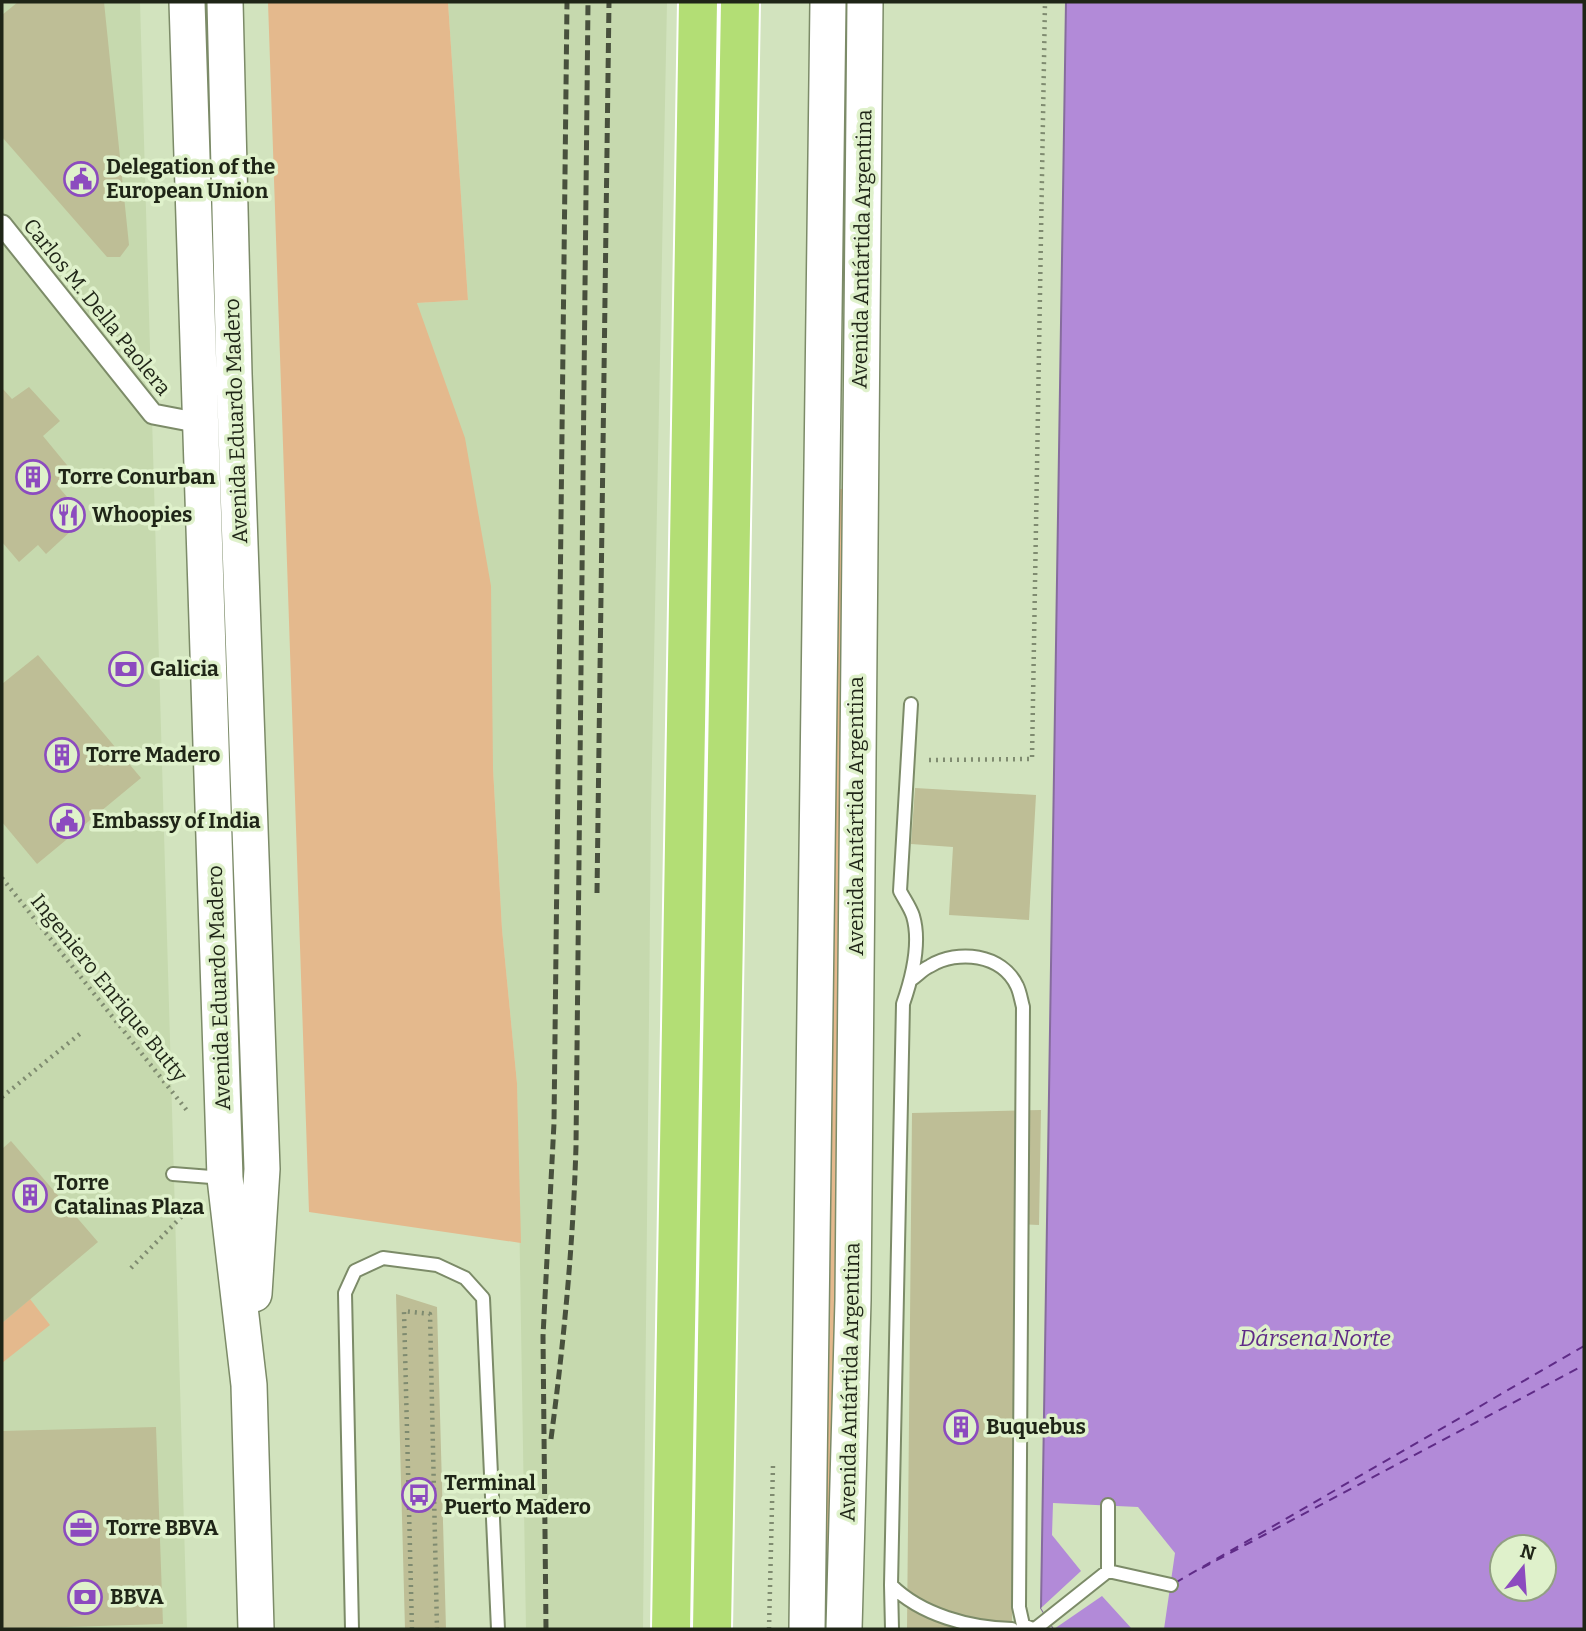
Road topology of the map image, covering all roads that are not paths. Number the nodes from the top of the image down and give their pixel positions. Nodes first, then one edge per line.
1 (187, 2) edge
2 (225, 2) edge
3 (698, 2) edge
4 (740, 2) edge
5 (828, 2) edge
6 (864, 2) edge
7 (2, 225) edge
8 (200, 423) junction
9 (911, 704) dead end
10 (912, 979) junction
11 (173, 1174) dead end
12 (225, 1178) junction
13 (249, 1385) junction
14 (1108, 1505) dead end
15 (1108, 1571) junction
16 (891, 1585) junction
17 (1171, 1585) dead end
18 (256, 1629) edge
19 (352, 1629) edge
20 (498, 1629) edge
21 (671, 1629) edge
22 (712, 1629) edge
23 (807, 1629) edge
24 (844, 1629) edge
25 (892, 1629) edge
26 (1012, 1629) edge
27 (1034, 1629) edge

1 - 8 main road, Avenida Eduardo Madero
2 - 13 main road, Avenida Eduardo Madero
3 - 21 highway
4 - 22 highway
5 - 23 main road, Avenida Antártida Argentina
6 - 24 main road, Avenida Antártida Argentina
7 - 8 street, Carlos M. Della Paolera
8 - 12 main road, Avenida Eduardo Madero
9 - 10 lane
10 - 16 lane
10 - 27 lane
11 - 12 lane
12 - 13 main road, Avenida Eduardo Madero
13 - 18 main road, Avenida Eduardo Madero
14 - 15 lane
15 - 17 lane
15 - 27 lane
16 - 25 lane
16 - 26 lane
19 - 20 lane

